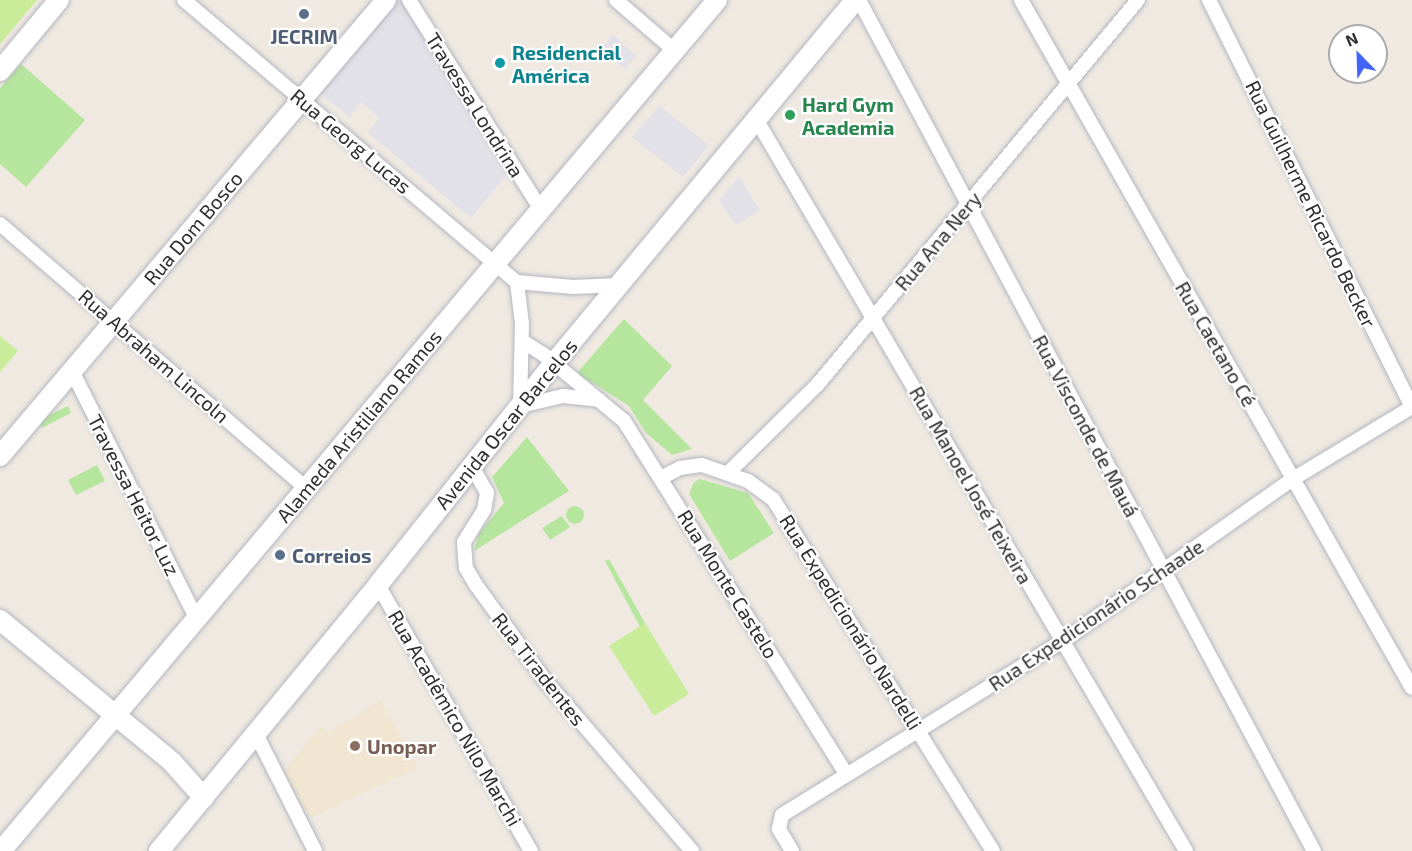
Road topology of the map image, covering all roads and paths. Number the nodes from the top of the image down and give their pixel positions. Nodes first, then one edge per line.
1 (59, 0) edge
2 (184, 0) edge
3 (386, 0) edge
4 (409, 0) edge
5 (616, 0) edge
6 (717, 0) edge
7 (857, 0) edge
8 (1021, 0) edge
9 (1138, 0) edge
10 (1209, 0) edge
11 (675, 51) junction
12 (0, 71) edge
13 (1069, 84) junction
14 (302, 99) junction
15 (756, 119) junction
16 (968, 204) junction
17 (541, 210) junction
18 (0, 224) edge
19 (495, 264) junction
20 (517, 282) junction
21 (620, 285) junction
22 (874, 317) junction
23 (114, 321) junction
24 (522, 341) junction
25 (554, 363) junction
26 (72, 371) junction
27 (601, 400) junction
28 (520, 406) junction
29 (1412, 407) edge
30 (0, 456) edge
31 (471, 465) junction
32 (728, 473) junction
33 (661, 477) junction
34 (1293, 479) junction
35 (306, 488) junction
36 (1164, 572) junction
37 (378, 585) junction
38 (196, 618) junction
39 (0, 620) edge
40 (1063, 641) junction
41 (1412, 688) edge
42 (114, 716) junction
43 (919, 730) junction
44 (256, 734) junction
45 (847, 775) junction
46 (204, 798) junction
47 (6, 849) edge
48 (159, 851) edge
49 (315, 851) edge
50 (531, 851) edge
51 (692, 851) edge
52 (792, 851) edge
53 (993, 851) edge
54 (1186, 851) edge
55 (1314, 851) edge

1 - 12 main road
2 - 14 street, Rua Georg Lucas
3 - 14 main road, Rua Dom Bosco
4 - 17 street, Travessa Londrina
5 - 11 street
6 - 11 main road, Alameda Aristiliano Ramos
7 - 15 main road, Avenida Oscar Barcelos
7 - 16 street, Rua Visconde de Mauá
8 - 13 street, Rua Caetano Cé
9 - 13 street, Rua Ana Nery
10 - 29 street, Rua Guilherme Ricardo Becker
11 - 17 main road, Alameda Aristiliano Ramos
13 - 16 street, Rua Ana Nery
13 - 34 street, Rua Caetano Cé
14 - 19 street, Rua Georg Lucas
14 - 23 main road, Rua Dom Bosco
15 - 21 main road, Avenida Oscar Barcelos
15 - 22 street, Rua Manoel José Teixeira
16 - 22 street, Rua Ana Nery
16 - 36 street, Rua Visconde de Mauá
17 - 19 main road, Alameda Aristiliano Ramos
18 - 23 street, Rua Abraham Lincoln
19 - 20 street, Rua Georg Lucas
19 - 35 main road, Alameda Aristiliano Ramos
20 - 21 street
20 - 24 street
21 - 25 main road, Avenida Oscar Barcelos
22 - 32 street, Rua Ana Nery
22 - 40 street, Rua Manoel José Teixeira
23 - 26 main road, Rua Dom Bosco
23 - 35 street, Rua Abraham Lincoln
24 - 25 street, Rua Monte Castelo
24 - 28 street
25 - 27 street, Rua Monte Castelo
25 - 28 main road, Avenida Oscar Barcelos
26 - 30 main road, Rua Dom Bosco
26 - 38 street, Travessa Heitor Luz
27 - 28 street
27 - 33 street, Rua Monte Castelo
28 - 31 main road, Avenida Oscar Barcelos
29 - 34 street, Rua Expedicionário Schaade
31 - 37 main road, Avenida Oscar Barcelos
31 - 51 street, Rua Tiradentes
32 - 33 street, Rua Expedicionário Nardelli
32 - 43 street, Rua Expedicionário Nardelli
33 - 45 street, Rua Monte Castelo
34 - 36 street, Rua Expedicionário Schaade
34 - 41 street, Rua Caetano Cé
35 - 38 main road, Alameda Aristiliano Ramos
36 - 40 street, Rua Expedicionário Schaade
36 - 55 street, Rua Visconde de Mauá
37 - 44 main road, Avenida Oscar Barcelos
37 - 50 street, Rua Acadêmico Nilo Marchi
38 - 42 main road, Alameda Aristiliano Ramos
39 - 42 main road
40 - 43 street, Rua Expedicionário Schaade
40 - 54 street, Rua Manoel José Teixeira
42 - 46 main road
42 - 47 main road, Alameda Aristiliano Ramos
43 - 45 street, Rua Expedicionário Schaade
43 - 53 street, Rua Expedicionário Nardelli
44 - 46 main road, Avenida Oscar Barcelos
44 - 49 street
45 - 52 street, Rua Expedicionário Schaade
46 - 48 main road, Avenida Oscar Barcelos

